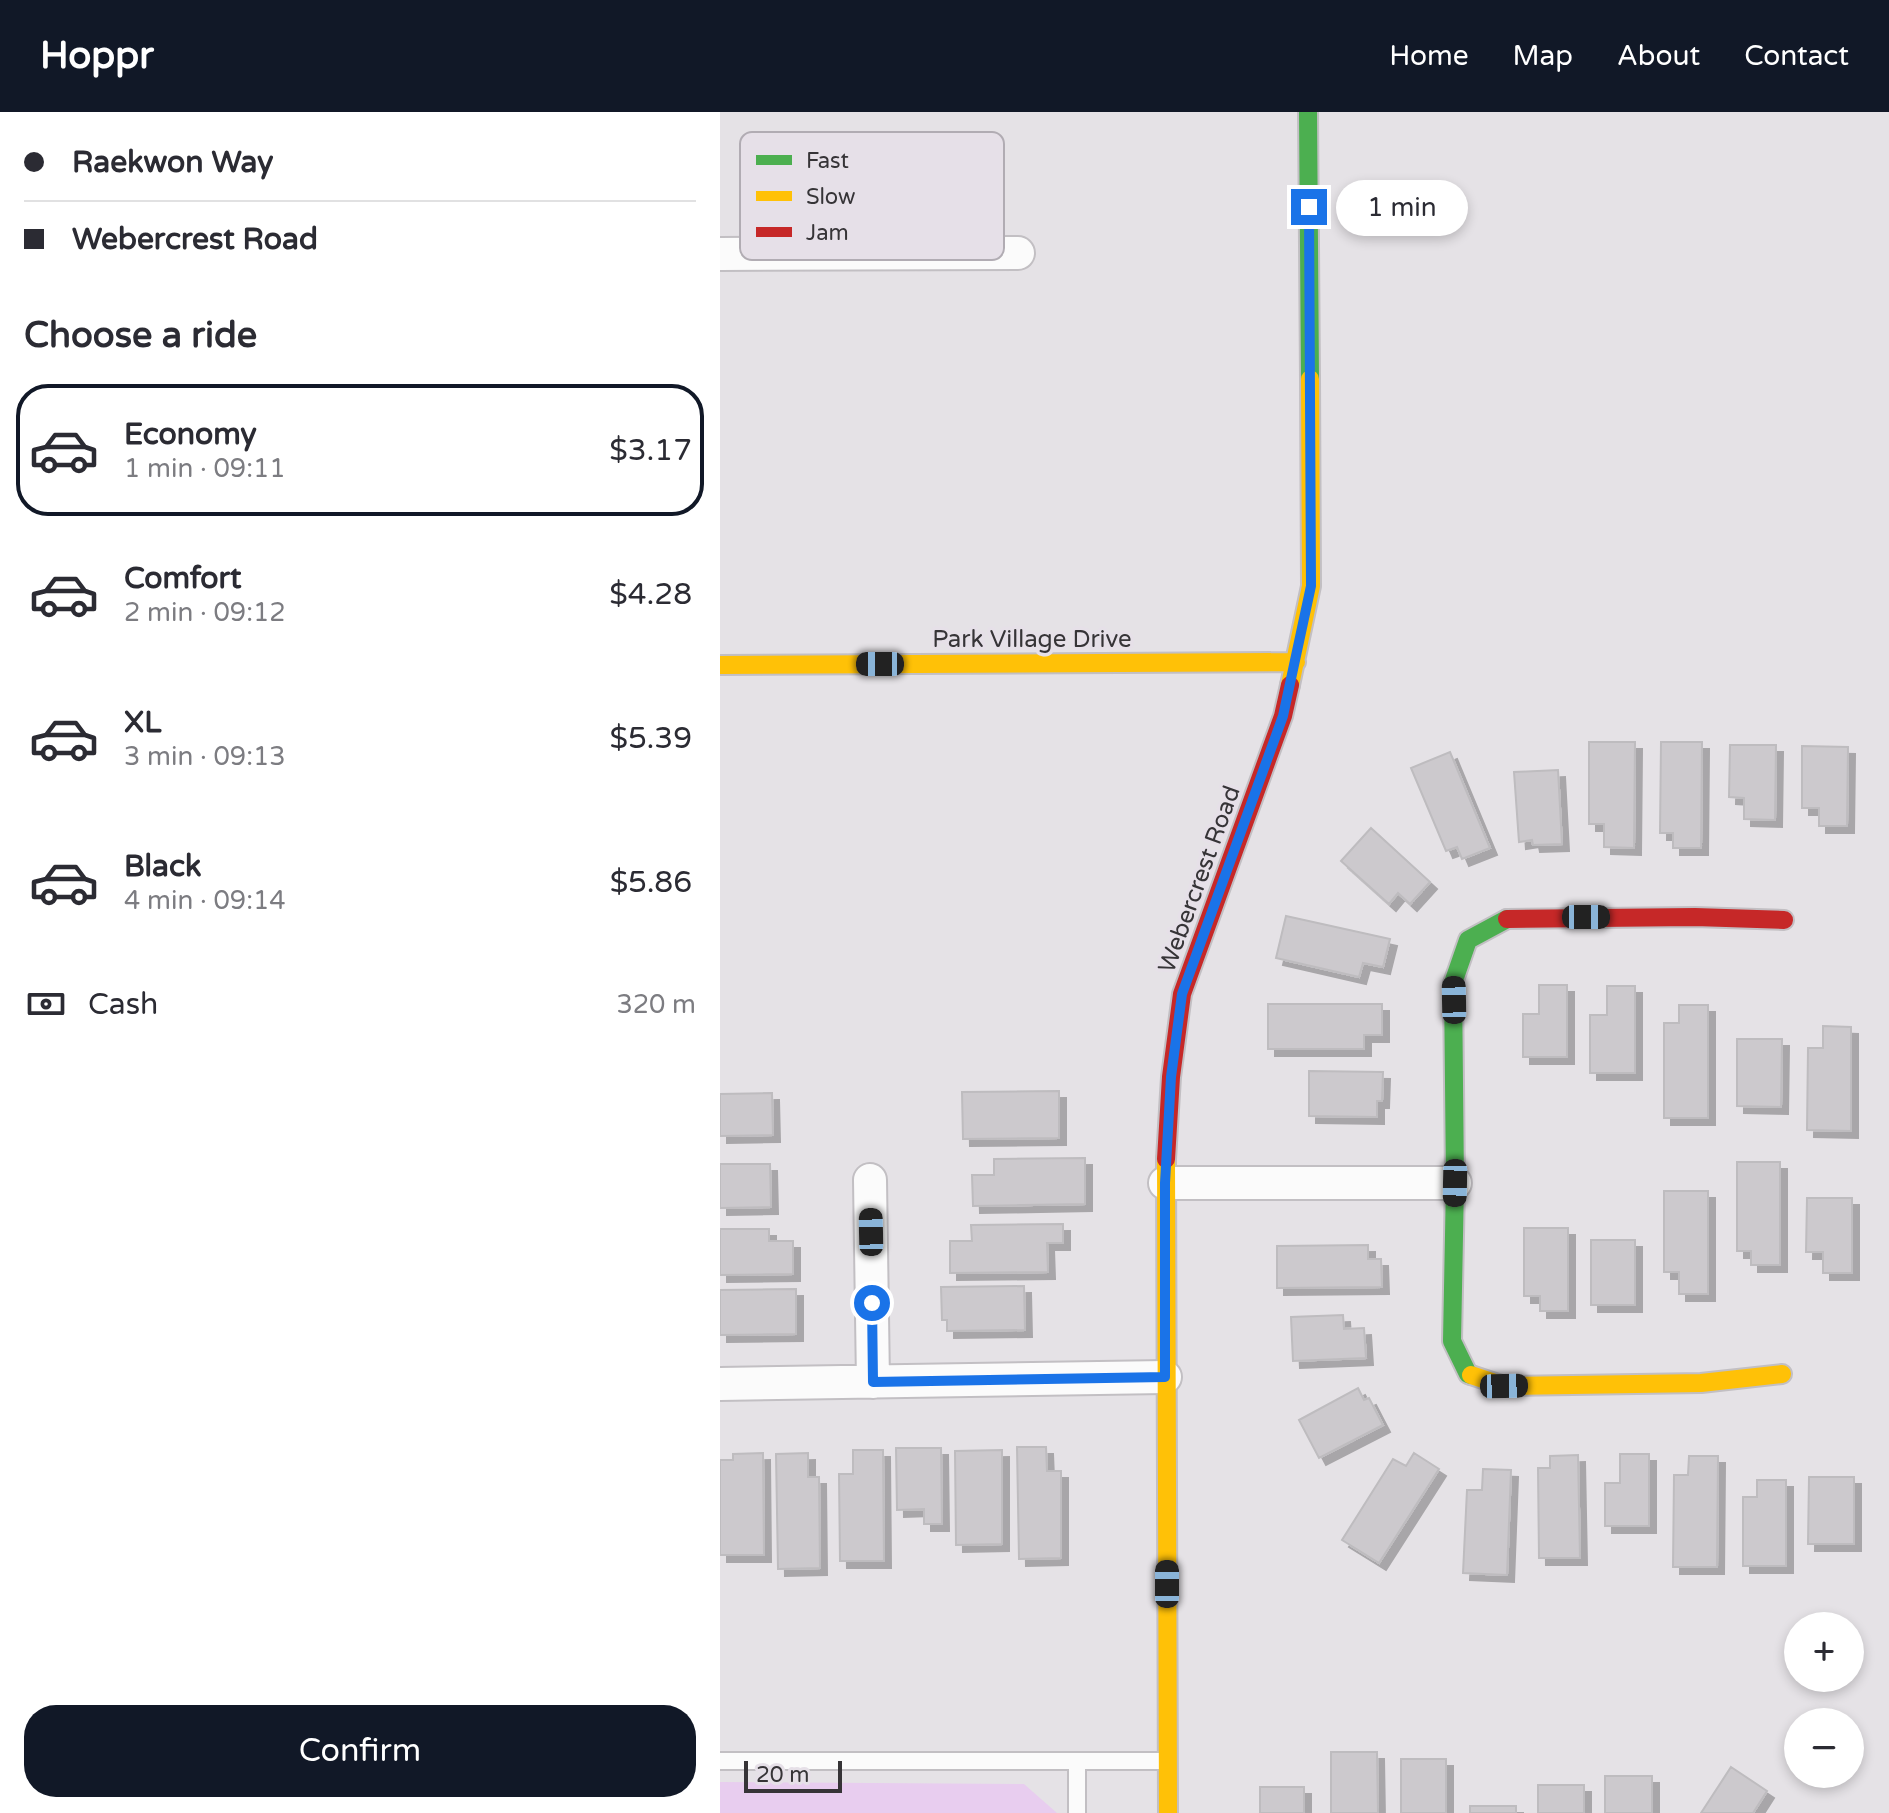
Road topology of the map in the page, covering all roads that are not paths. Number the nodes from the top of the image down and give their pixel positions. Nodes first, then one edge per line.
1 (1308, 112) edge
2 (1004, 253) edge
3 (1018, 253) dead end
4 (720, 254) edge
5 (740, 254) edge
6 (1296, 662) junction
7 (720, 665) edge
8 (1784, 920) dead end
9 (870, 1180) dead end
10 (1165, 1183) junction
11 (1455, 1183) junction
12 (1782, 1374) dead end
13 (1165, 1377) junction
14 (873, 1382) junction
15 (720, 1384) edge
16 (720, 1761) edge
17 (1077, 1761) junction
18 (1168, 1761) junction
19 (1077, 1813) edge
20 (1168, 1813) edge

1 - 6 street, Webercrest Road
2 - 3 street
4 - 5 street
6 - 7 street, Park Village Drive
6 - 10 street, Webercrest Road
8 - 11 street
9 - 14 street
10 - 11 street
10 - 13 street, Webercrest Road
11 - 12 street
13 - 14 street
13 - 18 street, Webercrest Road
14 - 15 street
16 - 17 lane
17 - 18 lane
17 - 19 lane
18 - 20 street, Webercrest Road

